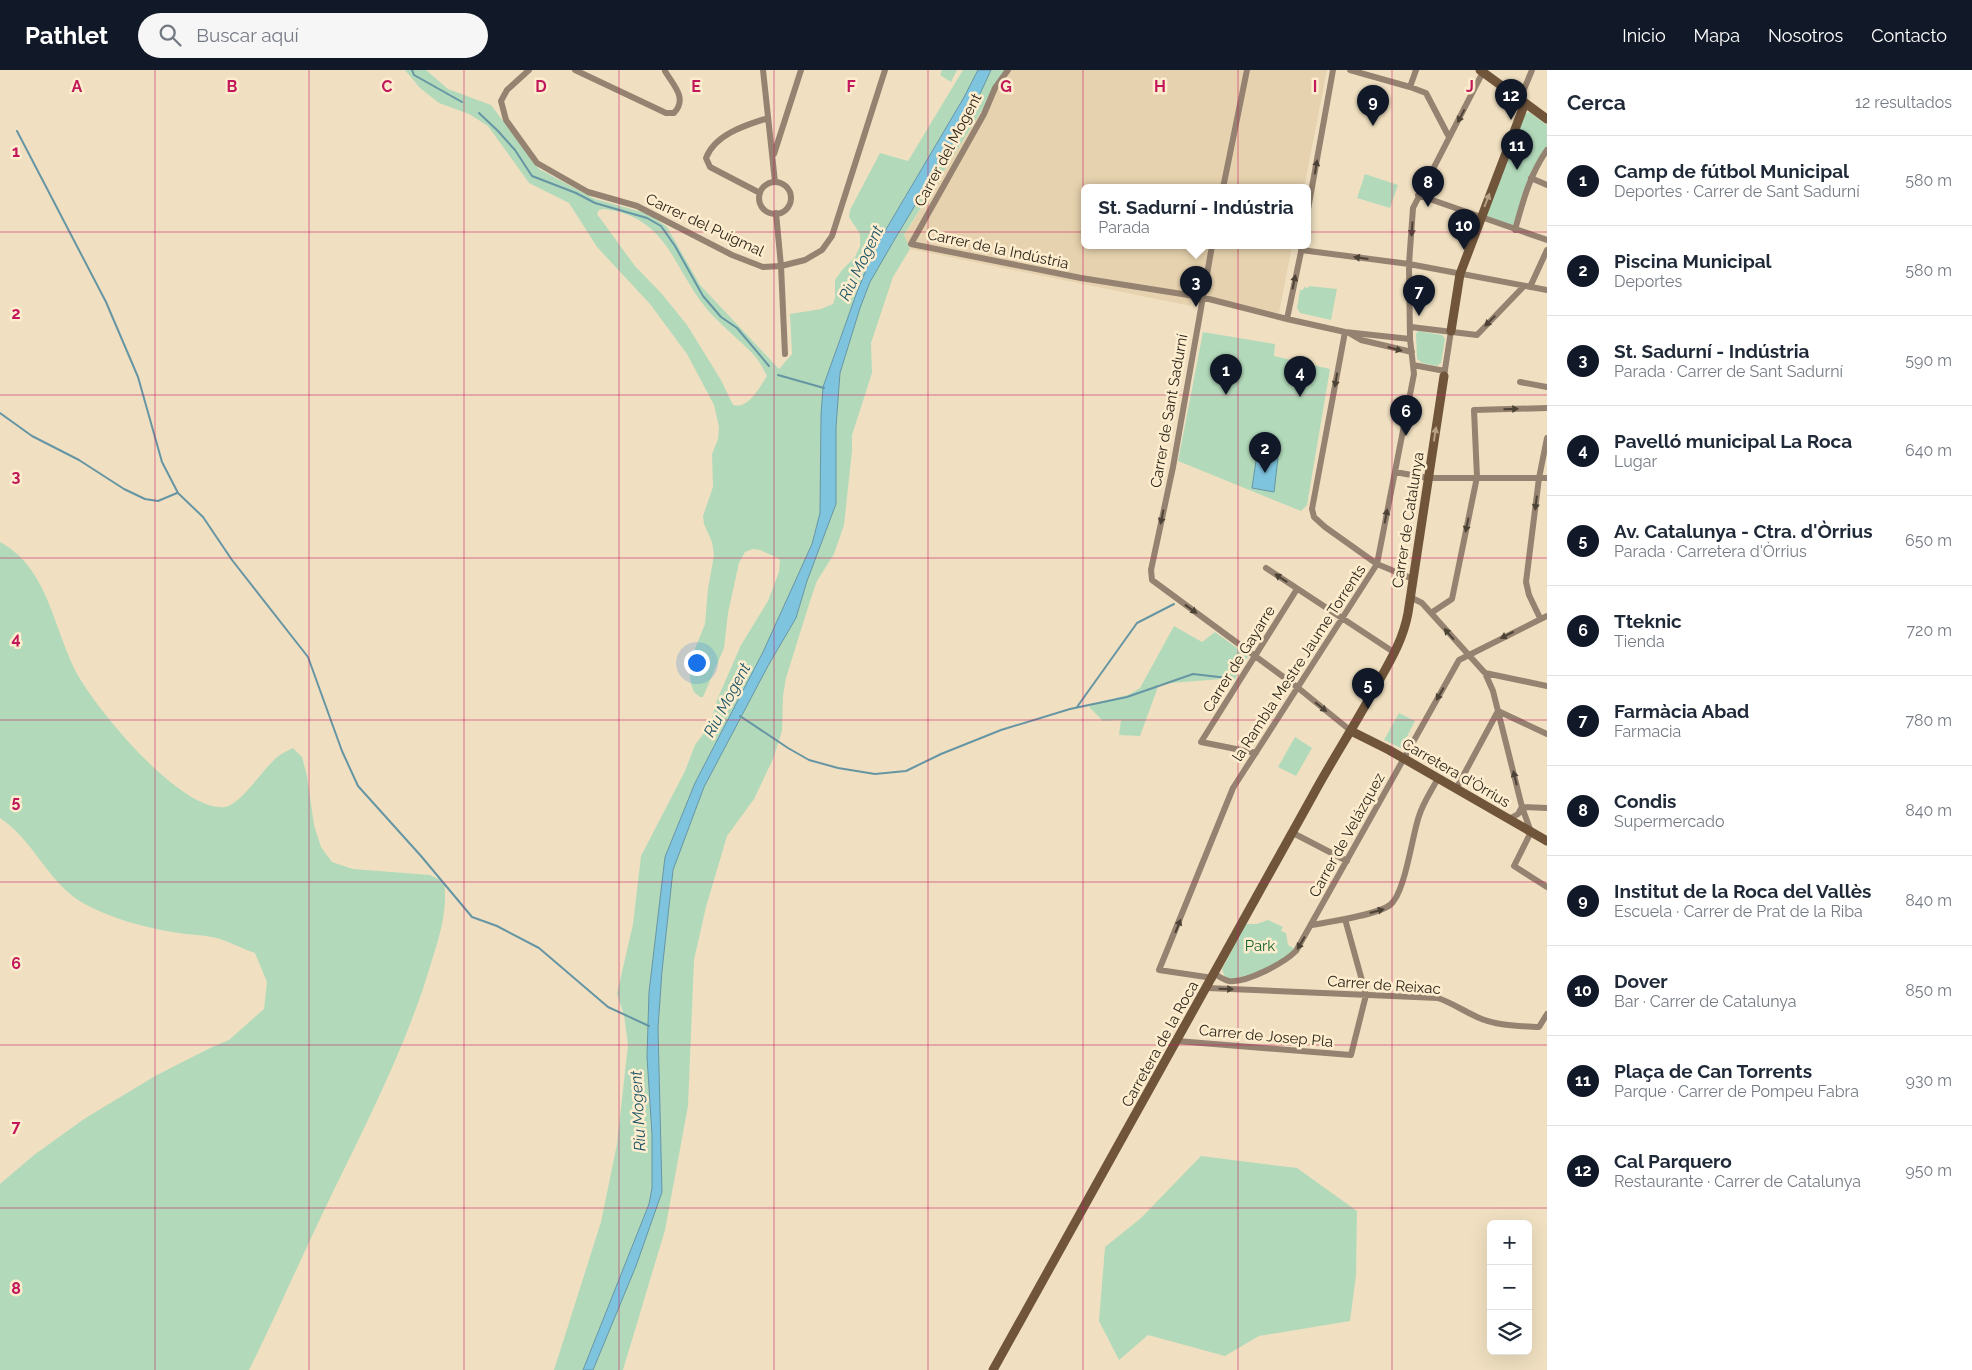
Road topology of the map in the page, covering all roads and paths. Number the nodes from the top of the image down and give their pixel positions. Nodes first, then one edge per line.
1 (528, 70) edge
2 (575, 70) edge
3 (664, 70) edge
4 (763, 70) edge
5 (801, 70) edge
6 (885, 70) edge
7 (1008, 70) edge
8 (1247, 70) edge
9 (1334, 70) edge
10 (1350, 70) edge
11 (1416, 70) edge
12 (1532, 70) edge
13 (1483, 71) edge
14 (1410, 87) junction
15 (1523, 101) junction
16 (768, 118) junction
17 (1547, 119) edge
18 (1449, 137) junction
19 (1547, 150) edge
20 (772, 158) junction
21 (1531, 178) junction
22 (775, 182) junction
23 (1224, 184) edge
24 (1547, 185) edge
25 (760, 192) junction
26 (1311, 194) edge
27 (1418, 195) junction
28 (776, 213) junction
29 (1481, 218) junction
30 (1515, 230) junction
31 (1547, 240) edge
32 (911, 244) joint
33 (1211, 249) edge
34 (1301, 249) edge
35 (1308, 249) edge
36 (1547, 250) edge
37 (1545, 259) edge
38 (1409, 264) junction
39 (781, 266) junction
40 (1460, 274) junction
41 (1527, 286) junction
42 (1547, 290) edge
43 (1202, 297) junction
44 (1287, 319) junction
45 (1411, 327) junction
46 (1451, 331) junction
47 (1345, 332) junction
48 (1410, 338) junction
49 (1412, 352) junction
50 (785, 354) dead end
51 (1413, 365) junction
52 (1445, 374) junction
53 (1520, 382) dead end
54 (1547, 387) edge
55 (1547, 408) edge
56 (1547, 438) edge
57 (1395, 472) junction
58 (1477, 477) junction
59 (1428, 478) junction
60 (1539, 478) junction
61 (1547, 478) edge
62 (1377, 564) junction
63 (1266, 568) dead end
64 (1413, 579) junction
65 (1298, 589) junction
66 (1410, 597) junction
67 (1431, 613) junction
68 (1544, 617) edge
69 (1342, 619) junction
70 (1395, 653) junction
71 (1467, 655) junction
72 (1256, 656) junction
73 (1485, 673) junction
74 (1547, 686) edge
75 (1297, 687) junction
76 (1498, 711) junction
77 (1351, 731) junction
78 (1547, 734) edge
79 (1256, 752) junction
80 (1402, 759) junction
81 (1438, 778) junction
82 (1456, 789) junction
83 (1522, 807) junction
84 (1547, 808) edge
85 (1509, 819) junction
86 (1532, 832) junction
87 (1293, 833) junction
88 (1547, 841) edge
89 (1347, 860) junction
90 (1547, 887) edge
91 (1345, 919) junction
92 (1312, 925) junction
93 (1159, 970) joint
94 (1214, 976) junction
95 (1244, 978) junction
96 (1207, 988) junction
97 (1245, 990) junction
98 (1366, 995) junction
99 (1547, 1014) edge
100 (1177, 1040) junction
101 (993, 1370) edge

1 - 39 street, Carrer del Puigmal
2 - 3 street
4 - 16 street
5 - 20 street
6 - 39 street, Carrer del Puigmal
7 - 32 street, Carrer del Mogent
8 - 23 street
26 -> 9 street
10 - 14 street
11 - 14 street
12 - 15 street
13 - 15 street
13 -> 18 street, la Rambla Mestre Jaume Torrents
14 - 18 street
15 - 17 street
29 -> 15 street, Carrer de Catalunya
16 - 20 street
16 - 25 street
18 - 27 street, la Rambla Mestre Jaume Torrents
19 - 21 street
20 - 22 street
21 - 24 street
21 - 30 street
22 - 25 street
22 - 28 street
25 - 28 street
27 - 29 street
27 -> 38 street, la Rambla Mestre Jaume Torrents
28 - 39 street
29 - 30 street
29 - 40 street, Carrer de Catalunya
30 - 31 street
32 - 43 street, Carrer de la Indústria
33 - 43 street, Carrer de Sant Sadurní
44 -> 34 street
38 -> 35 street
36 - 37 street
37 - 41 street
38 - 40 street
38 - 45 street, la Rambla Mestre Jaume Torrents
39 - 50 street
40 - 41 street
40 - 46 street, Carrer de Catalunya
41 - 42 street
41 -> 46 street
43 - 44 street, Carrer de la Indústria
43 -> 72 street, Carrer de Sant Sadurní
44 - 47 street, Carrer de la Indústria
45 - 46 street
45 - 48 street, la Rambla Mestre Jaume Torrents
46 - 52 street, Carrer de Catalunya
47 - 48 street, Carrer de la Indústria
47 -> 49 street, Carrer de la Indústria
47 -> 62 street
48 - 49 street, la Rambla Mestre Jaume Torrents
49 - 51 street, la Rambla Mestre Jaume Torrents
51 - 52 street
51 - 57 street, la Rambla Mestre Jaume Torrents
59 -> 52 street, Carrer de Catalunya
53 - 54 street
58 -> 55 street
56 - 60 street
57 - 59 street
62 -> 57 street, la Rambla Mestre Jaume Torrents
58 - 59 street
58 - 60 street
58 -> 67 street
59 - 64 street, Carrer de Catalunya
60 - 61 street
60 -> 68 street
62 - 64 street
62 - 69 street, la Rambla Mestre Jaume Torrents
65 -> 63 street
64 - 66 street, Carrer de Catalunya
65 - 69 street
65 - 72 street, Carrer de Gayarre
66 - 67 street
66 - 70 street, Carrer de Catalunya
71 -> 67 street
68 -> 71 street
69 - 70 street
69 - 75 street, la Rambla Mestre Jaume Torrents
70 - 77 street, Carrer de Catalunya
71 - 73 street
71 -> 80 street, Carrer de Velázquez
72 - 75 street
72 - 79 street, Carrer de Gayarre
73 - 74 street
73 - 76 street
75 -> 77 street
75 - 79 street, la Rambla Mestre Jaume Torrents
76 - 78 street
76 - 82 street
83 -> 76 street
77 - 80 street, Carretera d'Òrrius
77 - 87 street, Carretera de la Roca
93 -> 79 street, la Rambla Mestre Jaume Torrents
80 - 81 street, Carretera d'Òrrius
80 - 89 street, Carrer de Velázquez
81 - 82 street, Carretera d'Òrrius
91 -> 81 street
82 - 85 street, Carretera d'Òrrius
83 - 84 street
83 - 85 street
83 - 86 street
85 - 86 street, Carretera d'Òrrius
86 - 88 street, Carretera d'Òrrius
86 - 90 street
87 - 89 street
87 - 94 street, Carretera de la Roca
89 - 92 street, Carrer de Velázquez
91 - 92 street
91 - 98 street
92 -> 95 street, Carrer de Velázquez
93 - 94 street, Carrer de Velázquez
94 - 95 street, Carrer de Velázquez
94 - 96 street, Carretera de la Roca
95 - 97 street
96 -> 97 street, Carrer de Reixac
96 - 100 street, Carretera de la Roca
97 - 98 street, Carrer de Reixac
98 - 99 street, Carrer de Reixac
98 - 100 street, Carrer de Josep Pla
100 - 101 street, Carretera de la Roca

